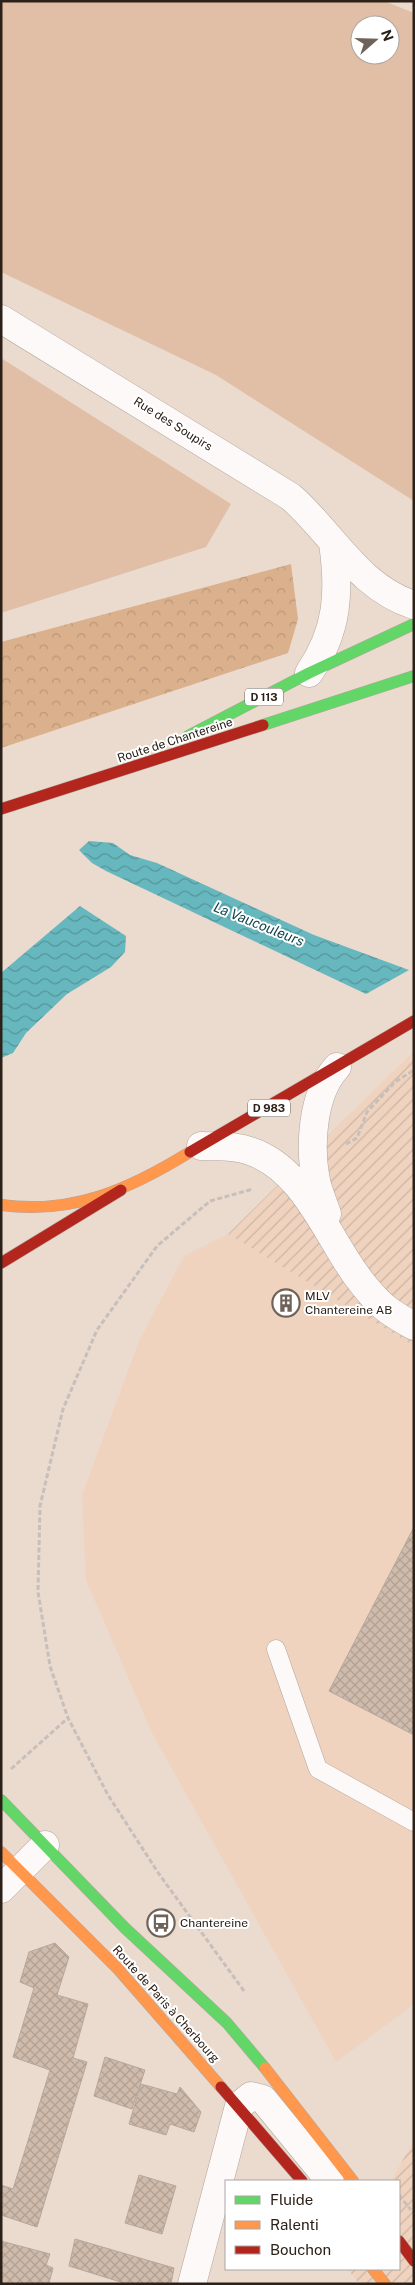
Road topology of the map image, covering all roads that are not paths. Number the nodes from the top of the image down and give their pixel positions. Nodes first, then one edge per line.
1 (1, 319) edge
2 (333, 543) junction
3 (414, 605) edge
4 (414, 624) edge
5 (309, 673) junction
6 (414, 676) edge
7 (116, 774) junction
8 (1, 809) edge
9 (414, 1021) edge
10 (336, 1067) junction
11 (200, 1146) junction
12 (121, 1190) junction
13 (1, 1205) edge
14 (338, 1246) junction
15 (1, 1263) edge
16 (414, 1326) edge
17 (276, 1649) dead end
18 (1, 1800) edge
19 (414, 1822) edge
20 (45, 1845) junction
21 (7, 1871) edge
22 (240, 2106) junction
23 (301, 2180) edge
24 (329, 2180) edge
25 (352, 2180) edge
26 (400, 2242) edge
27 (414, 2261) edge
28 (374, 2270) edge
29 (192, 2284) edge
30 (385, 2284) edge

1 - 2 street, Rue des Soupirs
2 - 3 street, Rue des Soupirs
2 - 5 street
4 - 5 main road, D 113
5 - 7 main road, D 113
6 - 7 main road, Route de Chantereine
7 - 8 main road, Route de Chantereine
9 - 10 main road, D 983
10 - 11 main road, D 983
10 - 14 street
11 - 12 main road, D 983
11 - 14 street
12 - 13 main road, D 983
12 - 15 main road
14 - 16 street
17 - 19 lane
18 - 20 main road
20 - 21 street
20 - 25 main road
21 - 22 main road, Route de Paris à Cherbourg
22 - 23 main road, Route de Paris à Cherbourg
22 - 24 street
22 - 29 street
26 - 27 main road
28 - 30 main road

